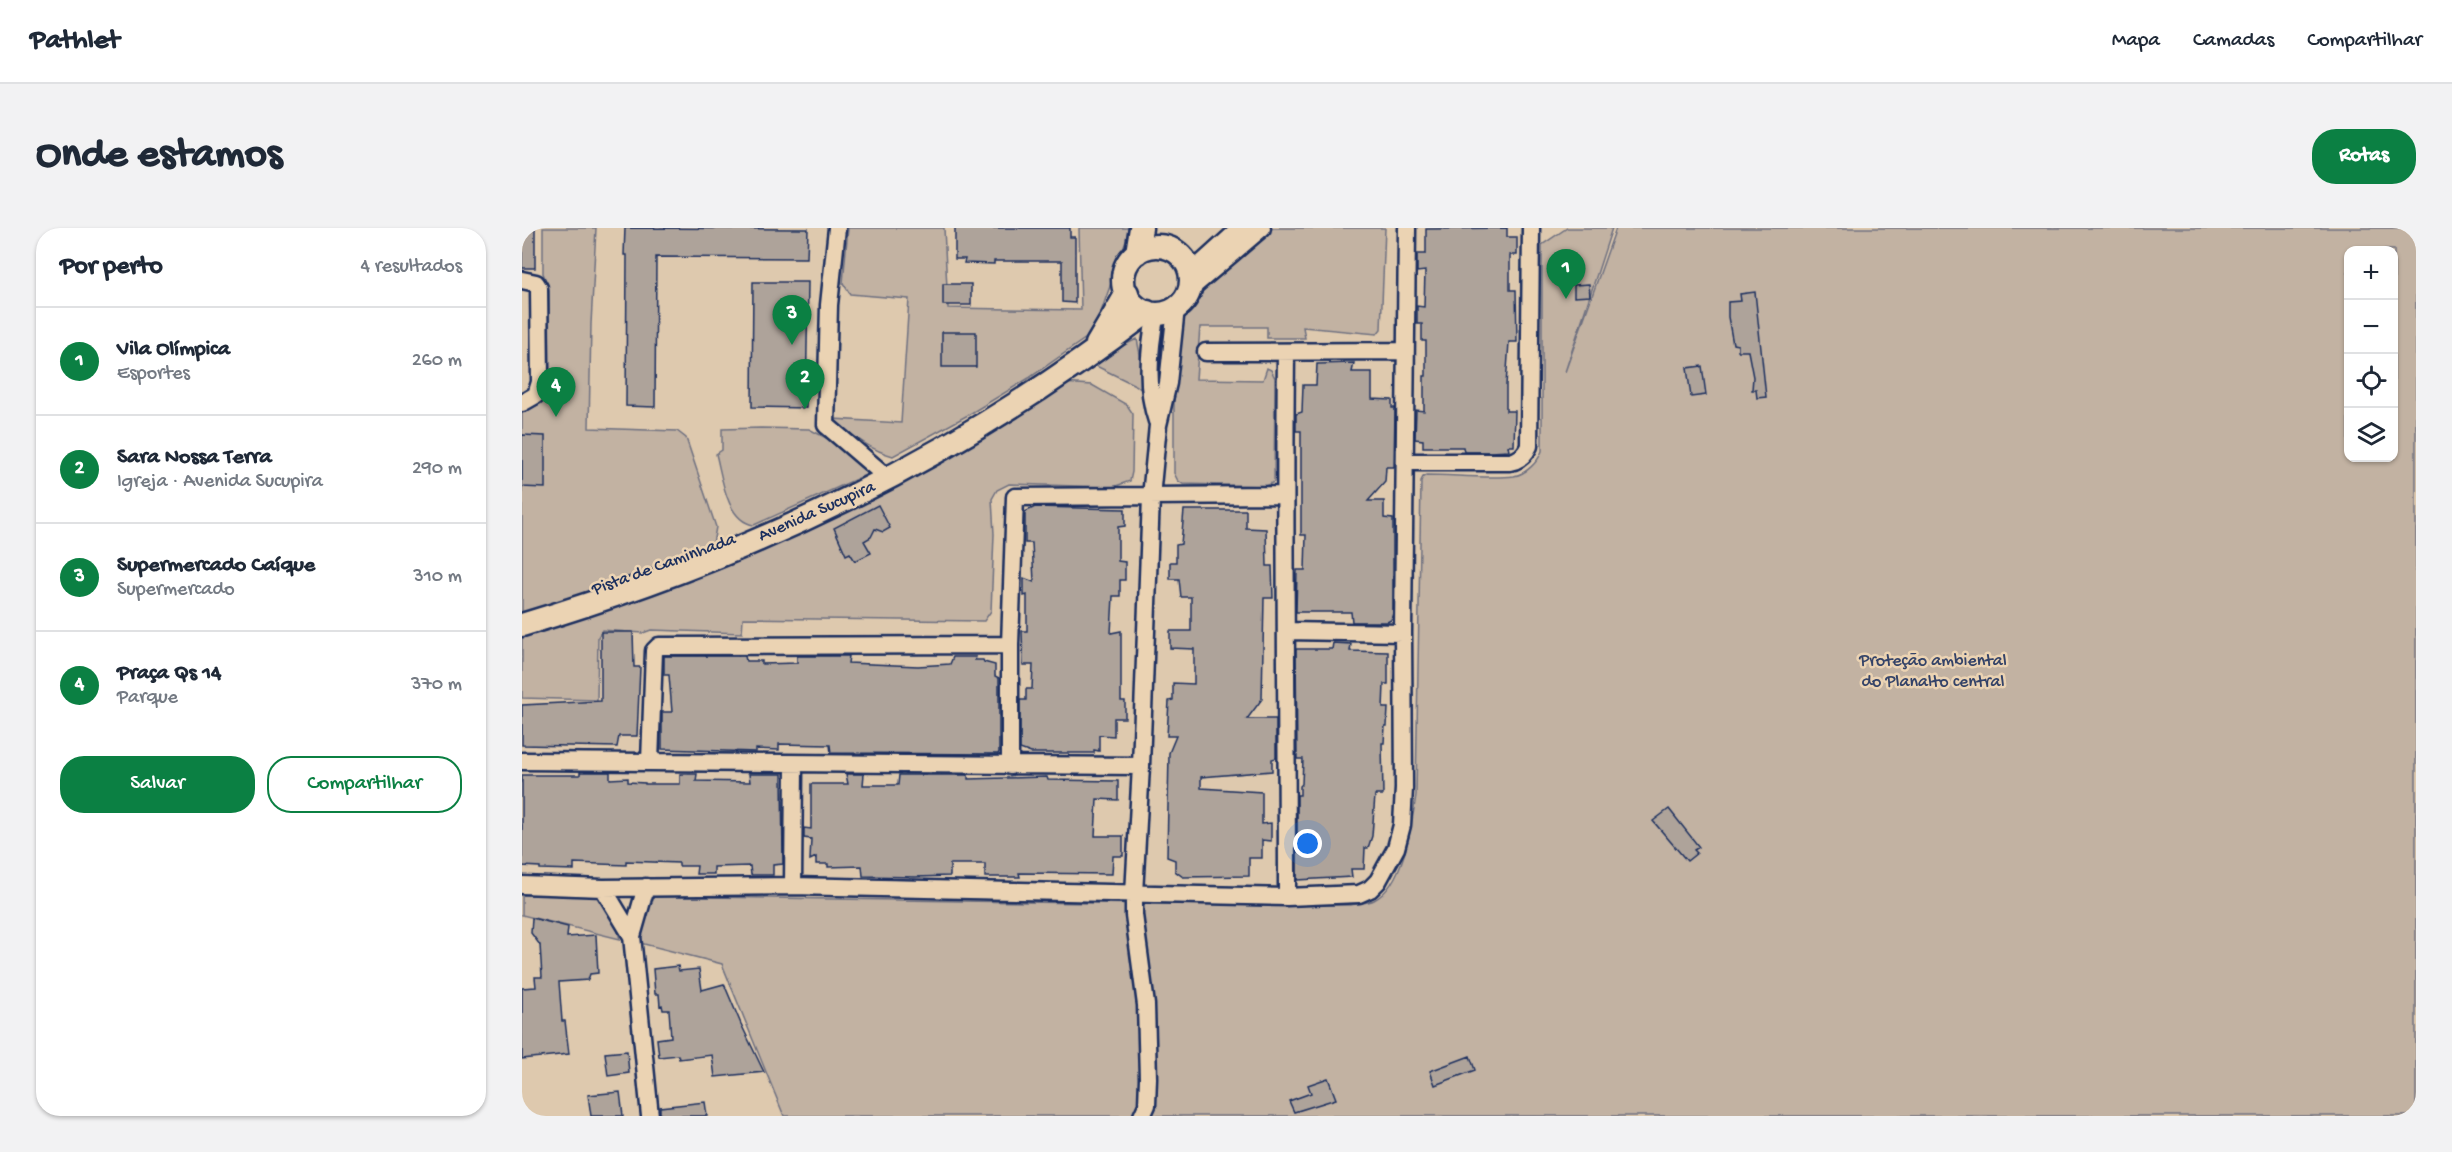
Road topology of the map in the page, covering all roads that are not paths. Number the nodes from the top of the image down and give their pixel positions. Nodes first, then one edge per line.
1 (837, 228) edge
2 (1141, 228) edge
3 (1167, 228) edge
4 (1245, 228) edge
5 (1262, 228) edge
6 (1407, 228) edge
7 (1531, 228) edge
8 (1137, 253) junction
9 (1179, 254) junction
10 (1210, 260) junction
11 (1191, 278) junction
12 (522, 280) edge
13 (1127, 293) junction
14 (1163, 312) junction
15 (1406, 351) junction
16 (1206, 352) dead end
17 (1286, 353) junction
18 (1090, 356) junction
19 (1065, 381) dead end
20 (522, 403) edge
21 (1405, 462) junction
22 (889, 479) junction
23 (1284, 495) junction
24 (1151, 497) junction
25 (522, 625) edge
26 (1287, 631) junction
27 (1403, 633) junction
28 (522, 634) edge
29 (1010, 645) junction
30 (522, 761) edge
31 (650, 762) junction
32 (794, 765) junction
33 (1010, 766) junction
34 (1141, 766) junction
35 (522, 885) edge
36 (793, 886) junction
37 (646, 887) junction
38 (603, 888) junction
39 (1134, 894) junction
40 (1287, 897) junction
41 (632, 936) junction
42 (651, 1116) edge
43 (1142, 1116) edge

1 - 22 street
2 - 8 street
3 - 9 street
4 - 10 street
5 - 14 street
6 - 15 street
7 - 21 street
8 - 9 street
8 - 13 street
9 - 10 street
9 - 11 street
10 - 11 street
11 - 14 street
12 - 20 street
13 - 14 street
13 - 18 street, Avenida Sucupira
14 - 18 street, Avenida Sucupira
14 - 24 street
15 - 17 street
15 - 21 street
16 - 17 street
17 - 23 street
18 - 22 street, Avenida Sucupira
19 - 28 street, Pista de Caminhada
21 - 27 street
22 - 25 street, Avenida Sucupira
23 - 24 street
23 - 26 street
24 - 29 street
24 - 34 street
26 - 27 street
26 - 40 street
27 - 40 street
29 - 31 street
29 - 33 street
30 - 31 street
31 - 32 street
32 - 33 street
32 - 36 street
33 - 34 street
34 - 39 street
35 - 38 street
36 - 37 street
36 - 39 street
37 - 38 street
37 - 41 street
38 - 41 street
39 - 40 street
39 - 43 street
41 - 42 street

